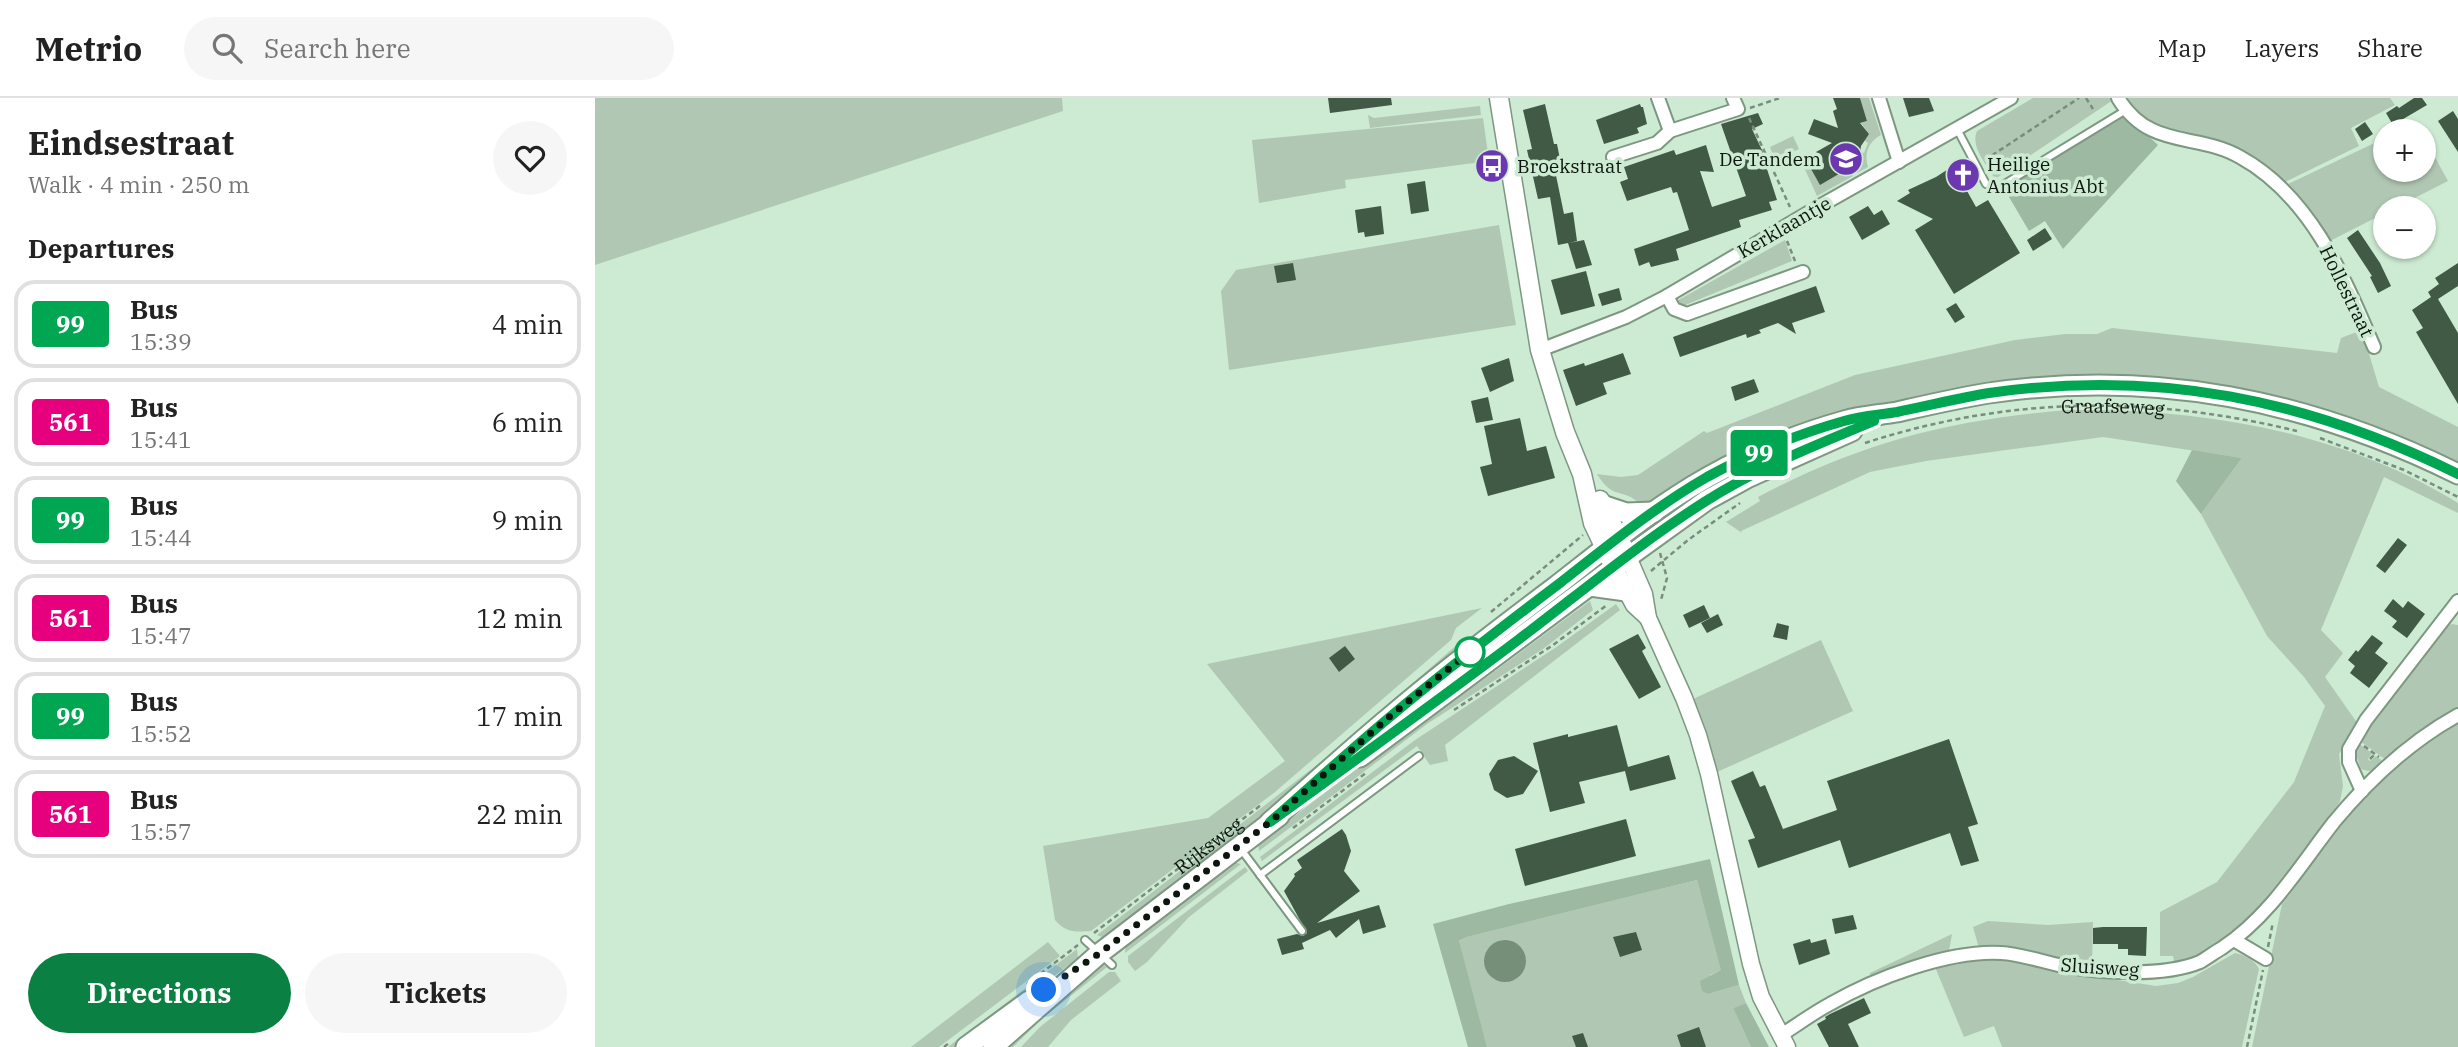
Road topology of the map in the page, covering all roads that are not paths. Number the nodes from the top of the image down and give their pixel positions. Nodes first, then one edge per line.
1 (1499, 98) edge
2 (1658, 98) edge
3 (1734, 98) edge
4 (1879, 98) edge
5 (2011, 98) edge
6 (2118, 98) edge
7 (2126, 110) junction
8 (1957, 129) junction
9 (1670, 131) junction
10 (1613, 157) dead end
11 (1899, 162) junction
12 (1986, 184) dead end
13 (2003, 185) dead end
14 (1801, 273) road end
15 (1667, 296) junction
16 (2374, 348) dead end
17 (1540, 350) junction
18 (1898, 411) junction
19 (1582, 474) junction
20 (2458, 474) edge
21 (1605, 506) junction
22 (1654, 512) junction
23 (1612, 544) junction
24 (1621, 562) junction
25 (1590, 586) junction
26 (1626, 591) junction
27 (2458, 601) edge
28 (1650, 622) junction
29 (2458, 715) edge
30 (1419, 755) dead end
31 (2362, 792) junction
32 (1270, 822) junction
33 (1239, 846) junction
34 (1260, 875) junction
35 (1302, 931) dead end
36 (1085, 940) road end
37 (2234, 940) junction
38 (1106, 959) junction
39 (2266, 959) dead end
40 (1784, 1041) edge
41 (961, 1043) edge
42 (993, 1047) edge

1 - 17 main road
2 - 9 street
3 - 9 street
4 - 11 street
5 - 8 street, Kerklaantje
6 - 7 street, Hollestraat
7 - 13 lane
7 - 16 street, Hollestraat
8 - 11 street, Kerklaantje
8 - 12 lane
9 - 10 street
11 - 15 street, Kerklaantje
14 - 15 street, Kerklaantje
15 - 17 street, Kerklaantje
17 - 19 main road
18 - 20 main road, Graafseweg
18 - 22 main road, Graafseweg
18 - 24 main road, Graafseweg
19 - 21 main road
19 - 23 main road
21 - 22 main road
21 - 23 main road
22 - 23 main road, Graafseweg
23 - 24 main road
23 - 32 main road, Rijksweg
24 - 25 main road, Rijksweg
24 - 26 street
24 - 28 street
25 - 26 main road
25 - 32 main road, Rijksweg
26 - 28 street
27 - 31 street
28 - 40 street
29 - 31 street, Sluisweg
30 - 34 lane
31 - 37 street, Sluisweg
32 - 33 main road, Rijksweg
33 - 34 lane
33 - 38 main road, Rijksweg
34 - 35 lane
36 - 38 lane
37 - 39 street
37 - 40 street, Sluisweg
38 - 41 main road, Rijksweg
38 - 42 main road, Rijksweg

